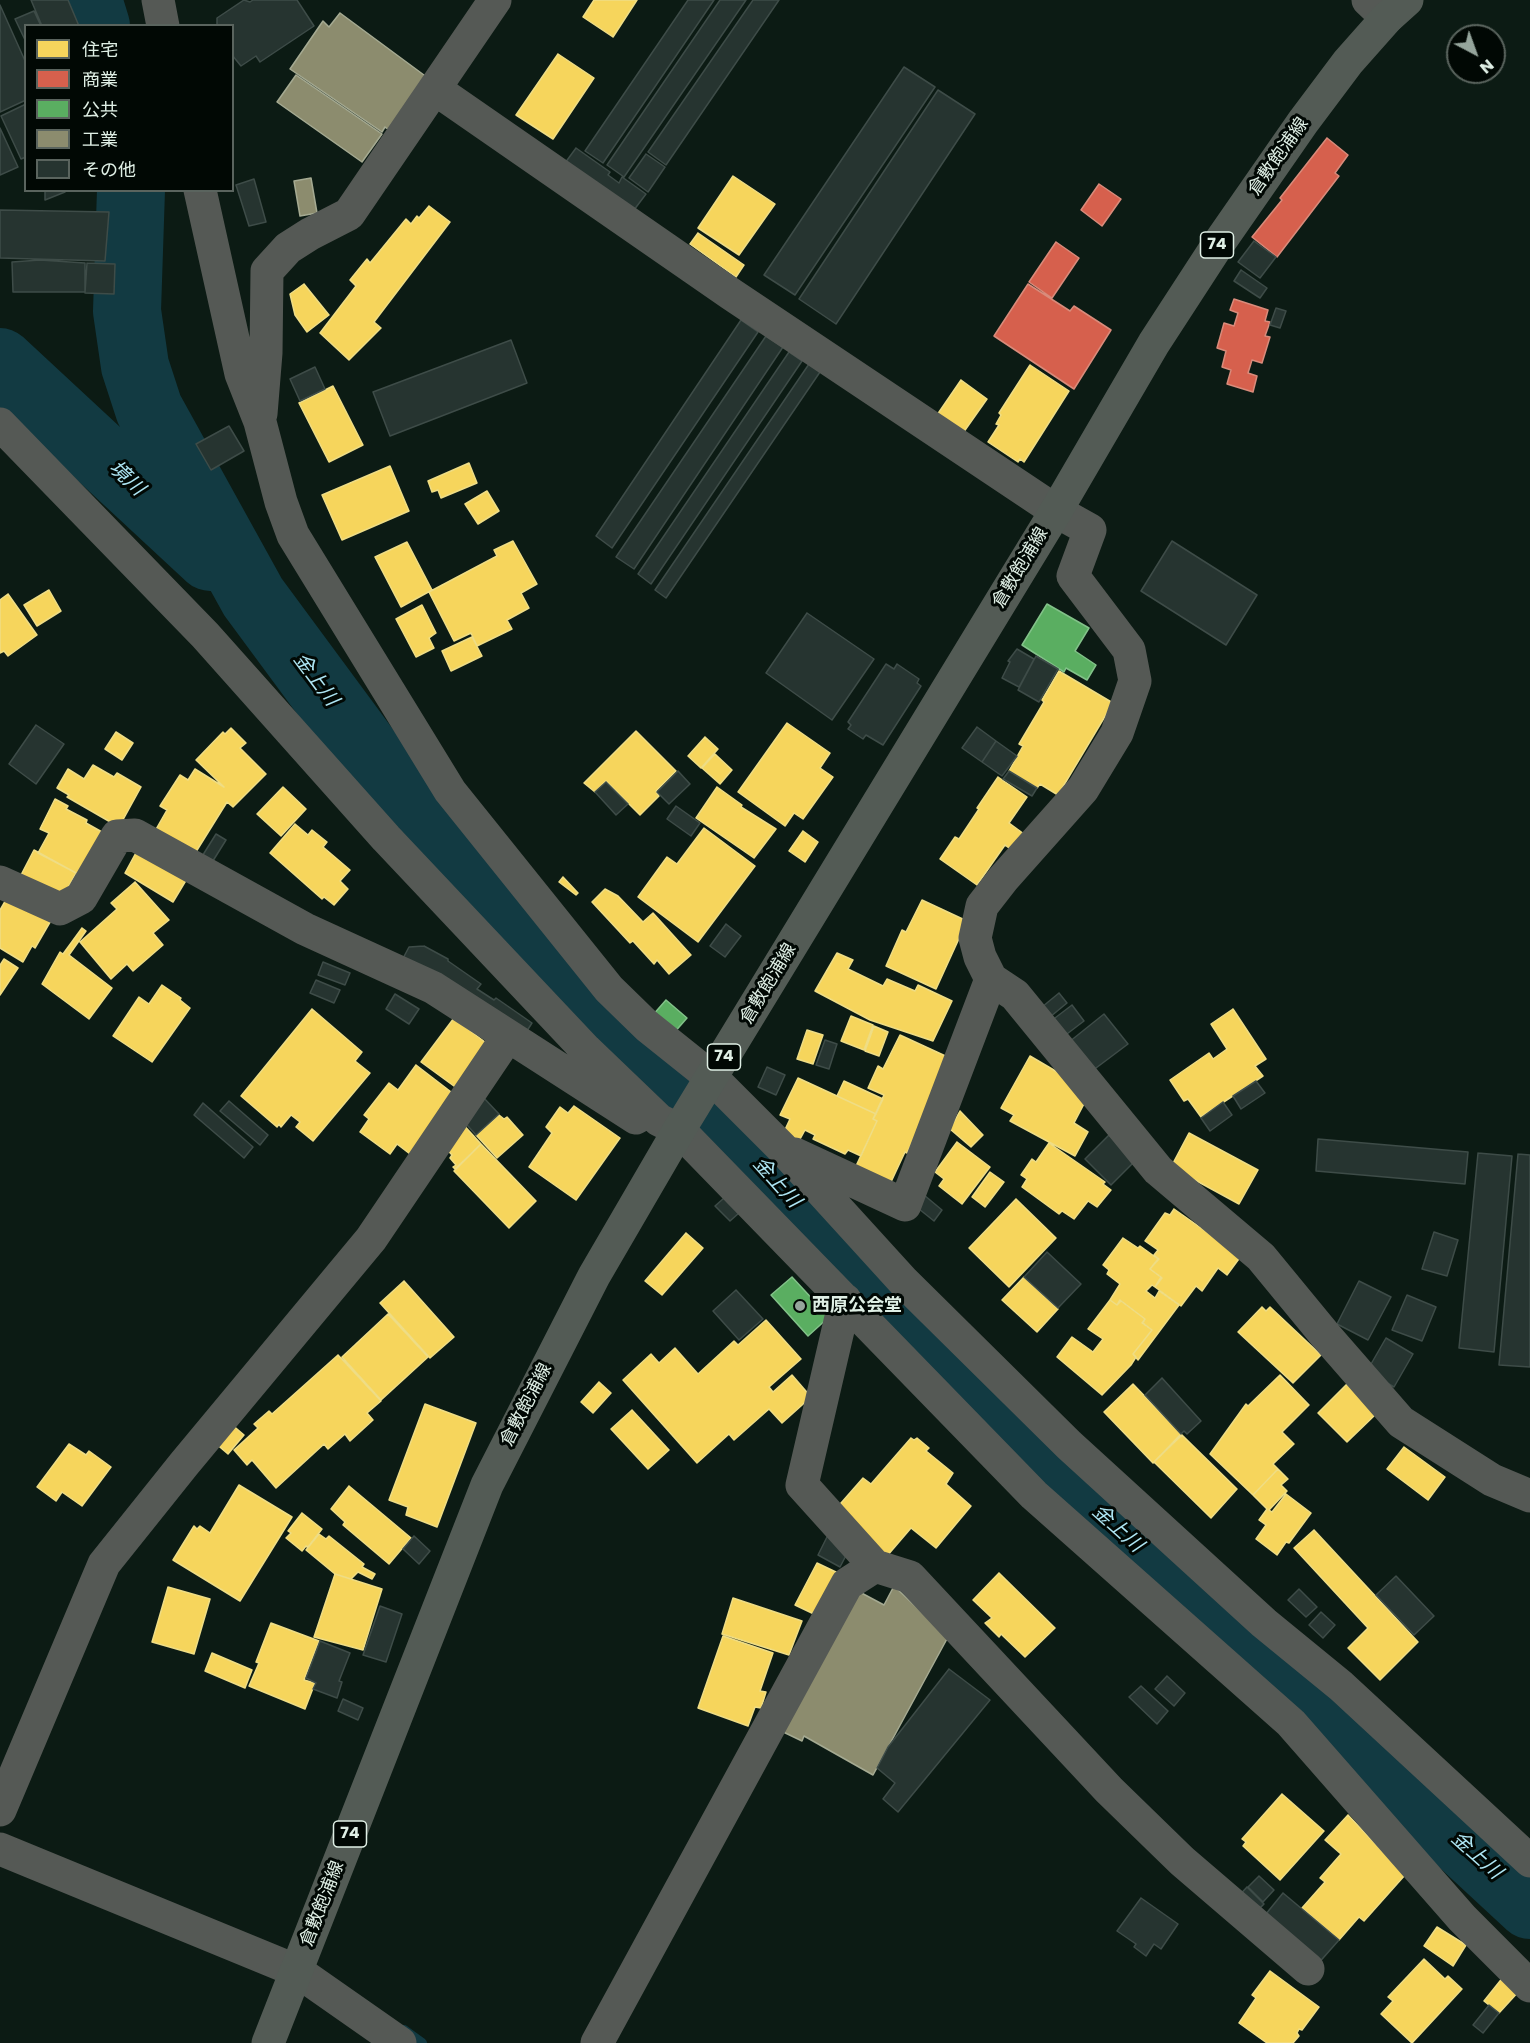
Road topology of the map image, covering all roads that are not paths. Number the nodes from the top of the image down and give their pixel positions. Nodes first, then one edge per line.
1 (158, 0) edge
2 (495, 0) edge
3 (1387, 6) edge
4 (163, 24) edge
5 (435, 89) junction
6 (200, 192) edge
7 (260, 422) junction
8 (0, 424) edge
9 (1056, 511) junction
10 (0, 882) edge
11 (991, 979) junction
12 (508, 1036) junction
13 (712, 1078) junction
14 (669, 1125) junction
15 (783, 1148) junction
16 (845, 1300) junction
17 (1530, 1496) edge
18 (875, 1566) junction
19 (0, 1810) edge
20 (0, 1849) edge
21 (1530, 1861) edge
22 (1308, 1969) dead end
23 (297, 1971) junction
24 (1530, 1986) edge
25 (268, 2043) edge
26 (400, 2043) edge
27 (597, 2043) edge

1 - 4 street
2 - 5 street
3 - 9 main road, 倉敷飽浦線 / 74
5 - 7 street
5 - 9 street
6 - 7 street
7 - 13 street
8 - 14 street
9 - 11 street
9 - 13 main road, 倉敷飽浦線 / 74
10 - 12 street
11 - 15 street
11 - 17 street
12 - 14 street
12 - 19 street
13 - 14 main road, 倉敷飽浦線 / 74
13 - 15 street
14 - 16 street
14 - 23 main road, 倉敷飽浦線 / 74
15 - 21 street
16 - 18 street
16 - 24 street
18 - 22 street
18 - 27 street
20 - 23 street
23 - 25 main road, 倉敷飽浦線 / 74
23 - 26 street

